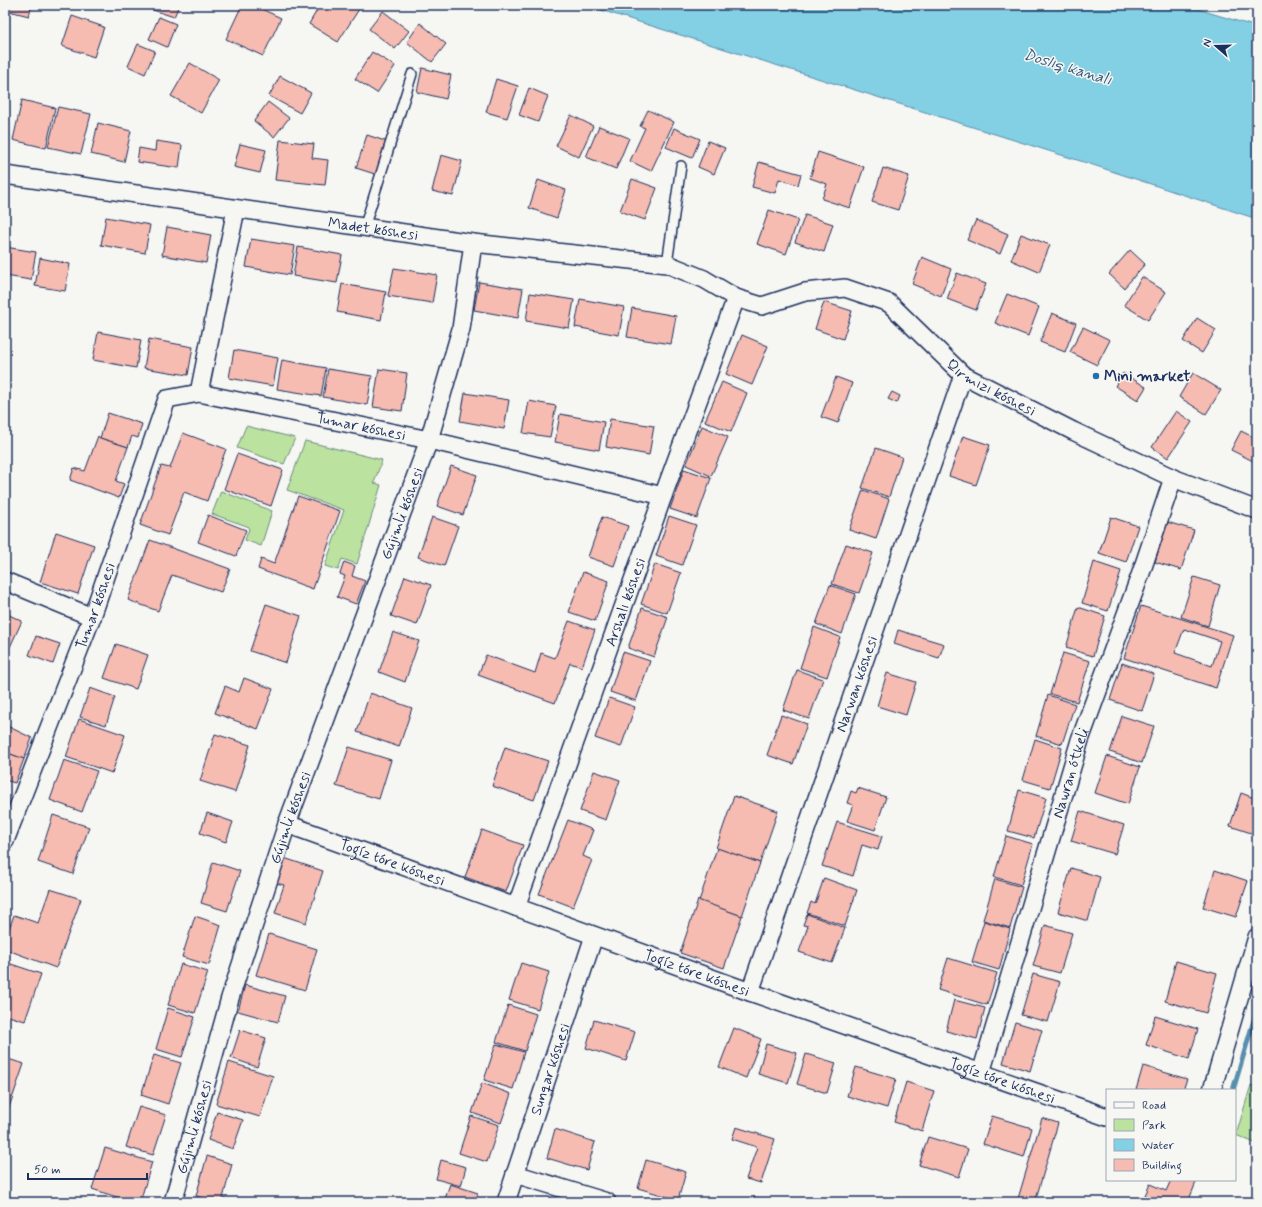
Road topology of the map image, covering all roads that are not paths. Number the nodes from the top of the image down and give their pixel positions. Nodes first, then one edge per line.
1 (412, 74) dead end
2 (681, 166) dead end
3 (5, 175) edge
4 (236, 209) junction
5 (364, 228) junction
6 (473, 244) junction
7 (667, 264) junction
8 (736, 298) junction
9 (963, 375) junction
10 (199, 393) junction
11 (430, 440) junction
12 (1173, 478) junction
13 (663, 496) junction
14 (1257, 510) edge
15 (5, 580) edge
16 (92, 617) junction
17 (287, 824) junction
18 (5, 841) edge
19 (516, 907) junction
20 (594, 936) junction
21 (1257, 937) edge
22 (750, 992) junction
23 (981, 1073) junction
24 (1212, 1089) edge
25 (1106, 1118) edge
26 (515, 1174) junction
27 (173, 1202) edge
28 (506, 1202) edge
29 (607, 1202) edge

1 - 5 lane
2 - 7 lane
3 - 4 street, Madet kóshesi
4 - 5 street, Madet kóshesi
4 - 10 street
5 - 6 street, Madet kóshesi
6 - 7 street, Madet kóshesi
6 - 11 street, Gújimli kóshesi
7 - 8 street, Madet kóshesi
8 - 9 street, Qırmızı kóshesi
8 - 13 street, Arshalı kóshesi
9 - 12 street, Qırmızı kóshesi
9 - 22 street, Narwan kóshesi
10 - 11 street, Tumar kóshesi
10 - 16 street, Tumar kóshesi
11 - 13 street
11 - 17 street, Gújimli kóshesi
12 - 14 street, Qırmızı kóshesi
12 - 23 street, Nawran ótkeli
13 - 19 street, Arshalı kóshesi
15 - 16 street
16 - 18 street, Tumar kóshesi
17 - 19 street, Toǵız tóre kóshesi
17 - 27 street, Gújimli kóshesi
19 - 20 street, Toǵız tóre kóshesi
20 - 22 street, Toǵız tóre kóshesi
20 - 26 street, Sunqar kóshesi
21 - 24 street
22 - 23 street, Toǵız tóre kóshesi
23 - 25 street, Toǵız tóre kóshesi
26 - 28 street, Sunqar kóshesi
26 - 29 street

